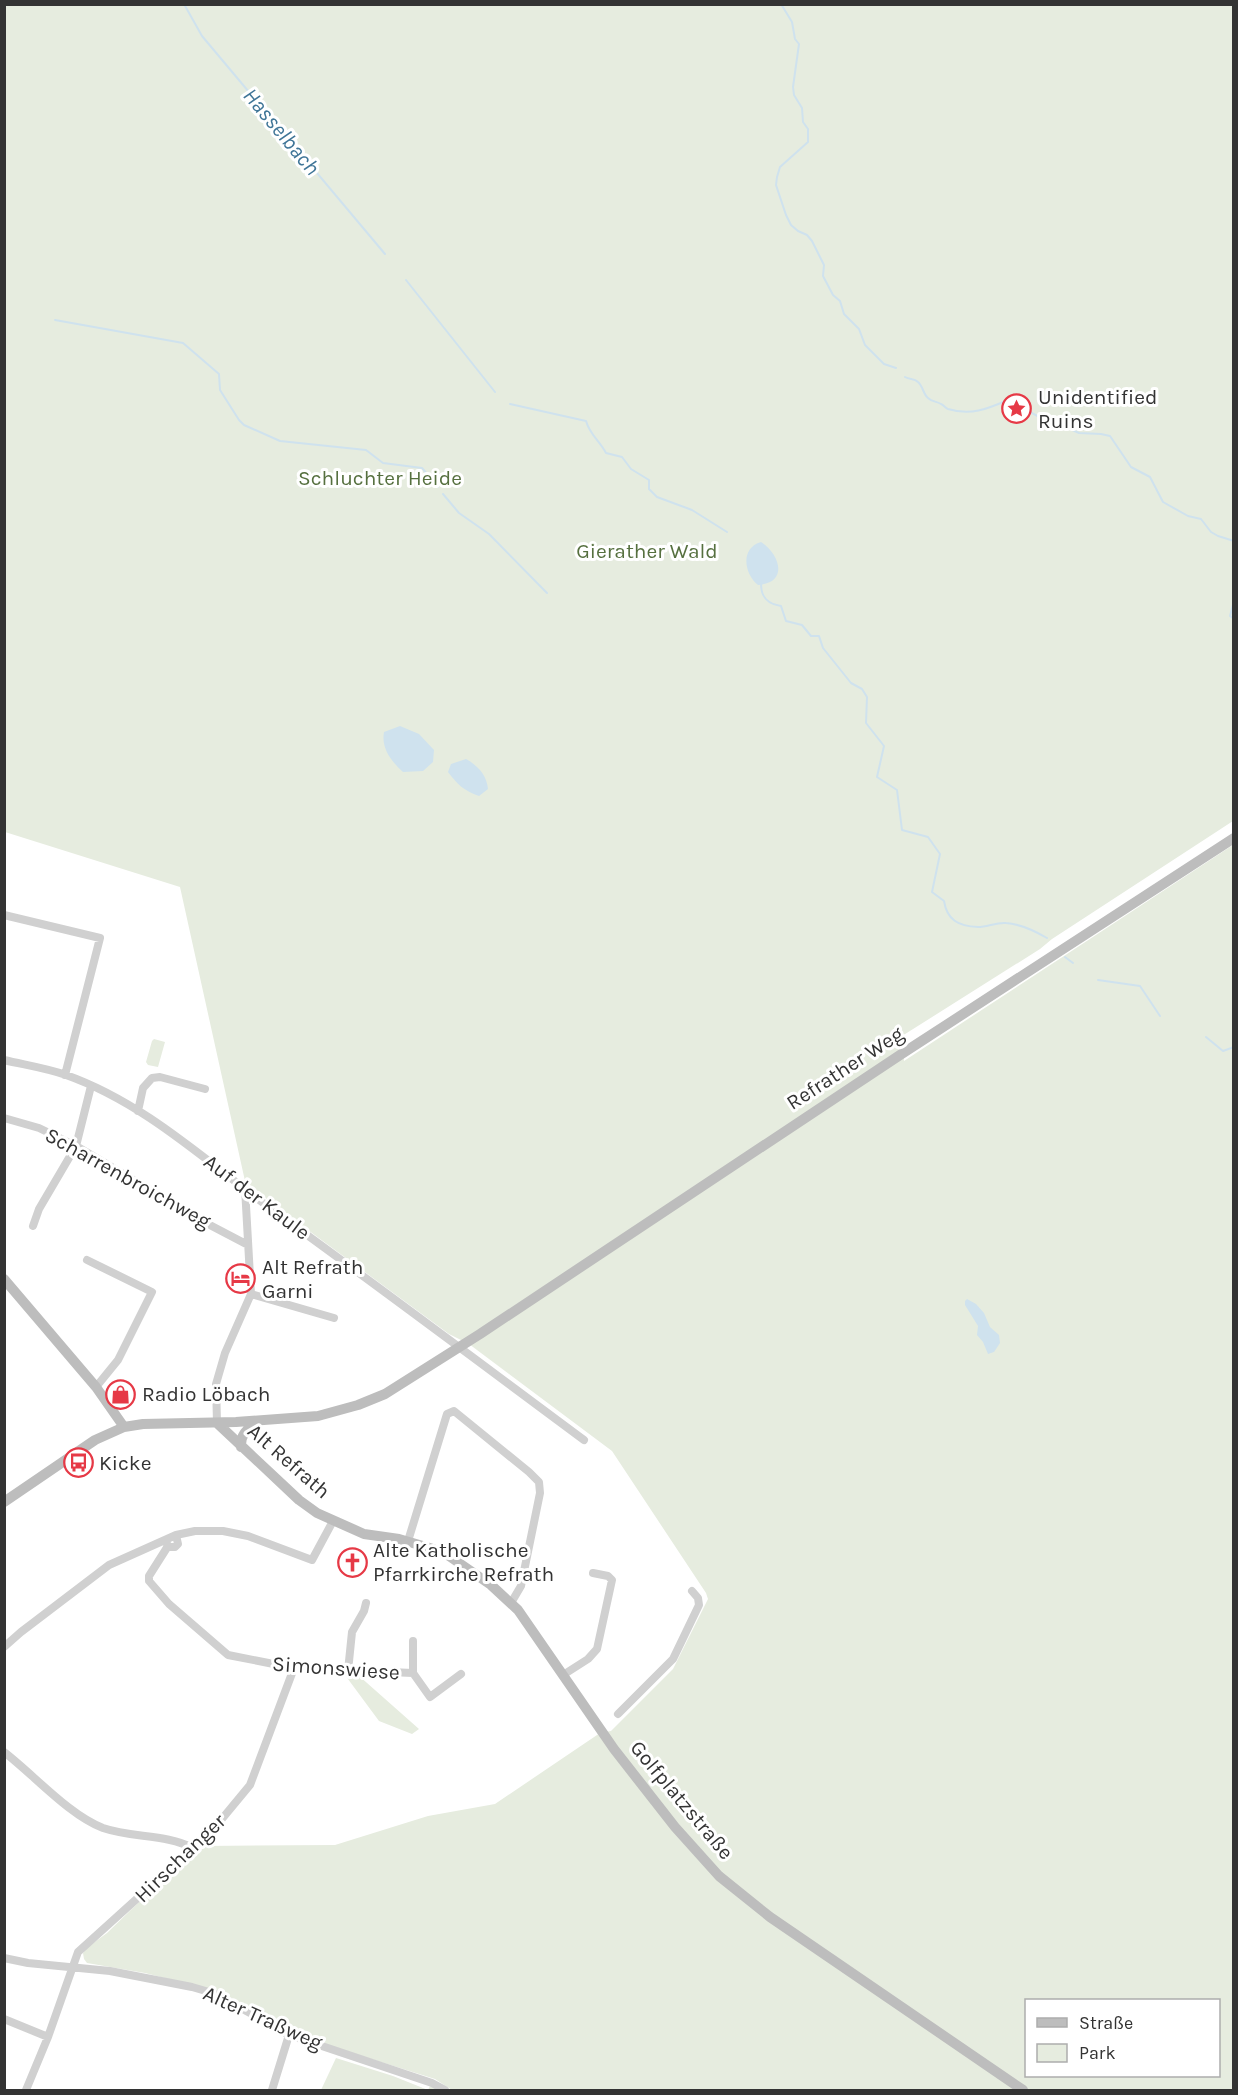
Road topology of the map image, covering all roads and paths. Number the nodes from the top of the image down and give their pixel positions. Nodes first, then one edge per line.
1 (1233, 838) edge
2 (4, 915) edge
3 (4, 1060) edge
4 (65, 1075) junction
5 (91, 1086) junction
6 (205, 1089) dead end
7 (138, 1111) junction
8 (4, 1118) edge
9 (76, 1146) junction
10 (246, 1188) junction
11 (33, 1226) dead end
12 (248, 1245) junction
13 (87, 1260) dead end
14 (4, 1279) edge
15 (251, 1294) junction
16 (334, 1318) dead end
17 (458, 1347) junction
18 (96, 1387) junction
19 (256, 1421) junction
20 (218, 1423) junction
21 (124, 1427) junction
22 (584, 1440) dead end
23 (241, 1447) junction
24 (4, 1502) edge
25 (333, 1521) junction
26 (408, 1541) junction
27 (167, 1543) junction
28 (593, 1573) dead end
29 (692, 1591) dead end
30 (366, 1603) dead end
31 (511, 1603) junction
32 (413, 1641) dead end
33 (4, 1647) edge
34 (294, 1668) junction
35 (348, 1671) junction
36 (413, 1673) junction
37 (461, 1674) dead end
38 (563, 1675) junction
39 (618, 1714) dead end
40 (4, 1752) edge
41 (193, 1848) junction
42 (4, 1958) edge
43 (72, 1966) junction
44 (4, 2019) edge
45 (289, 2035) junction
46 (48, 2037) junction
47 (26, 2091) edge
48 (272, 2091) edge
49 (445, 2091) edge
50 (1023, 2091) edge

1 - 17 main road, Refrather Weg
2 - 4 street
3 - 4 street, Auf der Kaule
4 - 5 street, Auf der Kaule
5 - 7 street, Auf der Kaule
5 - 9 street
6 - 7 street
7 - 10 street, Auf der Kaule
8 - 9 street, Scharrenbroichweg
9 - 11 street
9 - 12 street, Scharrenbroichweg
10 - 12 street
10 - 17 street, Auf der Kaule
12 - 15 street
13 - 18 street
14 - 18 main road
15 - 16 street
15 - 20 street
17 - 19 main road, Refrather Weg
17 - 22 street, Auf der Kaule
18 - 21 main road
19 - 20 main road, Refrather Weg
19 - 23 main road
20 - 21 main road, Refrather Weg
20 - 23 main road, Alt Refrath
21 - 24 main road, Refrather Weg
23 - 25 main road, Alt Refrath
25 - 26 main road, Alt Refrath
25 - 27 street
26 - 31 main road, Golfplatzstraße
26 - 31 street
27 - 33 street
27 - 34 street, Simonswiese
28 - 38 street
29 - 39 street
30 - 35 street
31 - 38 main road, Golfplatzstraße
32 - 36 street, Simonswiese
34 - 35 street, Simonswiese
34 - 41 street, Hirschanger
35 - 36 street, Simonswiese
36 - 37 street, Simonswiese
38 - 50 main road, Golfplatzstraße
40 - 41 street
41 - 43 street, Hirschanger
42 - 43 street, Alter Traßweg
43 - 45 street, Alter Traßweg
43 - 46 street, Hirschanger
44 - 46 street
45 - 48 street
45 - 49 street, Alter Traßweg
46 - 47 street, Hirschanger

